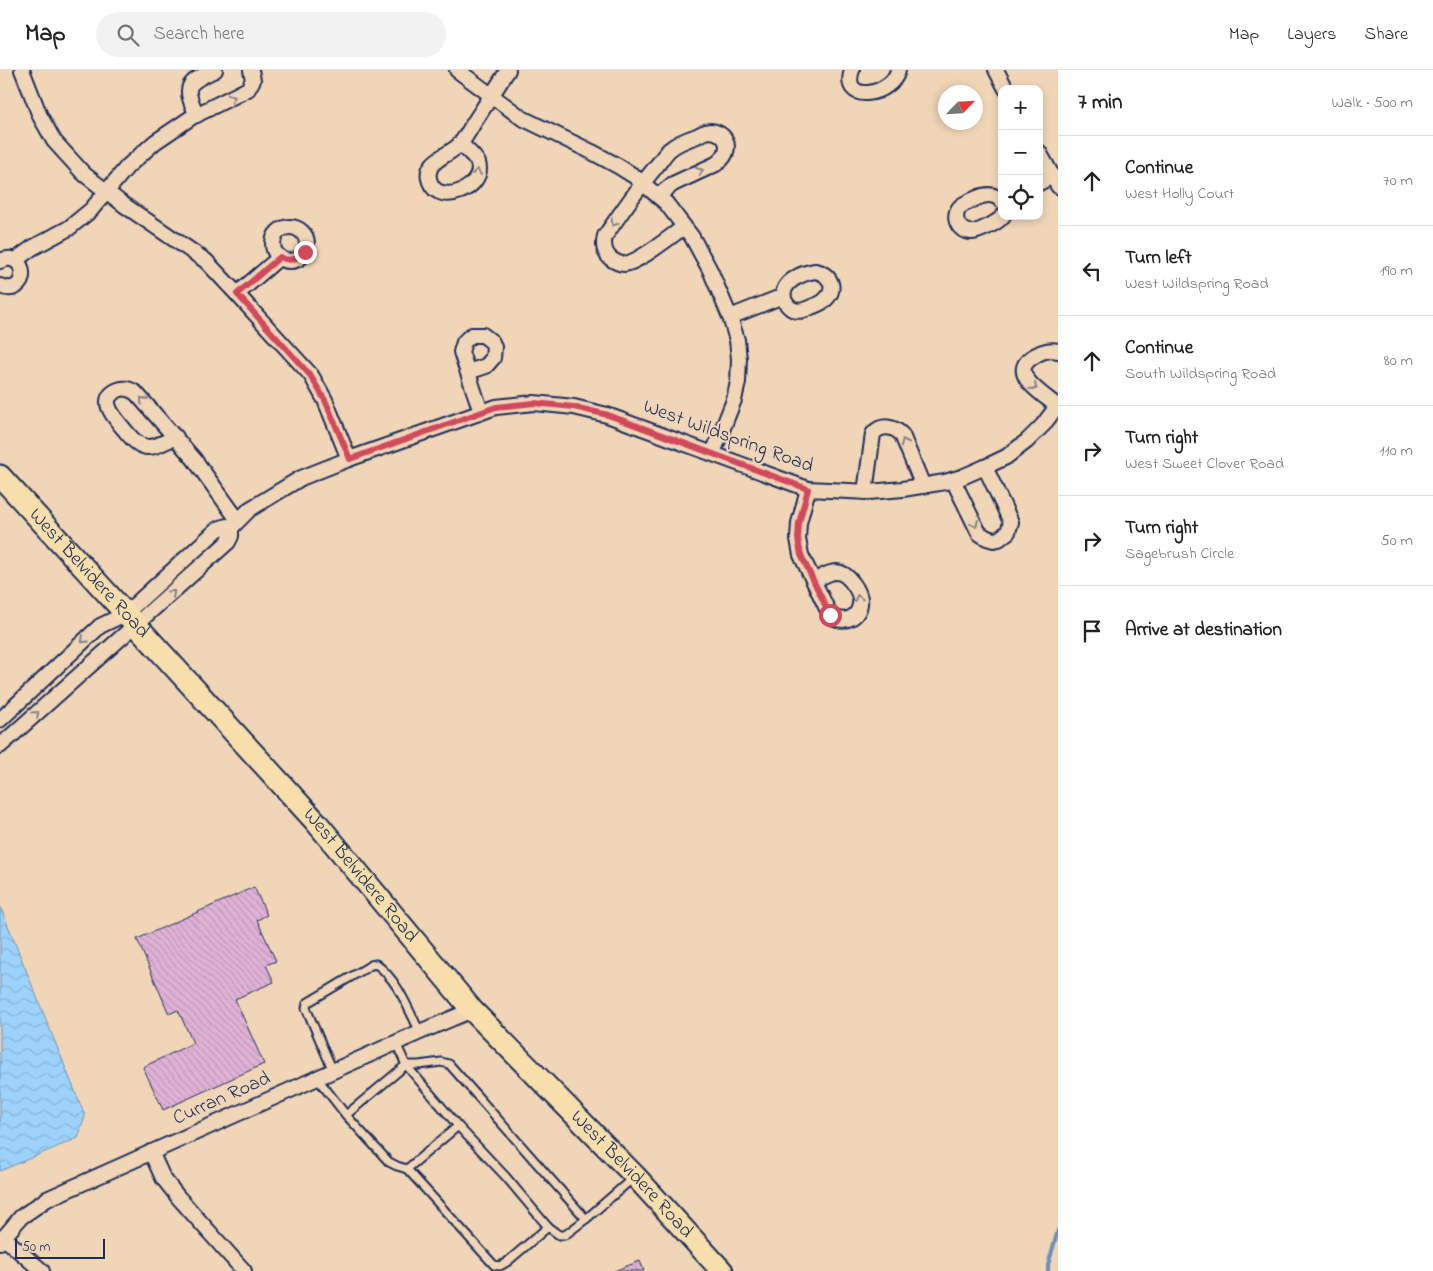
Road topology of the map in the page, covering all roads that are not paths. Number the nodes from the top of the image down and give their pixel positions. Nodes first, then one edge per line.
1 (22, 70) edge
2 (215, 70) edge
3 (251, 70) edge
4 (457, 70) edge
5 (508, 70) edge
6 (852, 70) edge
7 (898, 70) edge
8 (996, 70) edge
9 (1004, 85) edge
10 (492, 96) junction
11 (197, 114) junction
12 (460, 143) dead end
13 (1043, 159) edge
14 (1055, 181) edge
15 (642, 183) junction
16 (106, 191) junction
17 (658, 196) junction
18 (998, 198) edge
19 (1000, 220) edge
20 (684, 226) junction
21 (280, 257) dead end
22 (0, 261) edge
23 (17, 262) junction
24 (0, 286) edge
25 (237, 294) junction
26 (784, 296) dead end
27 (730, 317) junction
28 (1058, 351) edge
29 (468, 372) dead end
30 (1058, 405) edge
31 (480, 412) junction
32 (176, 437) junction
33 (712, 453) junction
34 (350, 459) junction
35 (985, 467) junction
36 (0, 476) edge
37 (953, 480) junction
38 (923, 486) junction
39 (808, 489) junction
40 (865, 492) junction
41 (234, 524) junction
42 (814, 581) dead end
43 (130, 620) junction
44 (0, 720) edge
45 (0, 746) edge
46 (472, 1010) junction
47 (420, 1032) junction
48 (396, 1043) junction
49 (406, 1065) junction
50 (333, 1071) junction
51 (317, 1078) junction
52 (346, 1115) junction
53 (458, 1126) junction
54 (151, 1152) junction
55 (407, 1169) junction
56 (635, 1176) junction
57 (586, 1219) junction
58 (548, 1227) junction
59 (2, 1240) edge
60 (42, 1271) edge
61 (244, 1271) edge
62 (722, 1271) edge

1 - 16 street
2 - 11 street
11 -> 3 street
4 - 10 street
5 - 10 street
6 - 7 street
8 - 9 street
10 - 12 street
10 - 15 street
11 - 16 street
13 - 14 street
15 - 17 street
17 -> 15 street
15 -> 20 street
16 - 23 street
16 - 25 street
17 - 20 street
18 - 19 street
20 - 27 street
21 - 25 street
22 - 23 street
23 - 24 street
25 - 34 street
26 - 27 street
27 - 33 street
28 -> 30 street
29 - 31 street
30 - 35 street, West Wildspring Road
31 - 33 street, West Wildspring Road
31 - 34 street, West Wildspring Road
32 -> 32 street
32 - 41 street
33 - 39 street, West Wildspring Road
34 - 41 street, West Wildspring Road
35 - 37 street, West Wildspring Road
37 -> 35 street
36 - 43 main road, West Belvidere Road
37 - 38 street, West Wildspring Road
38 - 40 street, West Wildspring Road
38 -> 40 street
39 - 40 street, West Wildspring Road
39 - 42 street
41 - 43 street, West Wildspring Road
43 -> 44 street
45 -> 43 street, West Wildspring Road
43 - 46 main road, West Belvidere Road
46 - 47 street, Curran Road
46 - 56 main road, West Belvidere Road
47 - 48 street, Curran Road
47 - 50 lane
48 - 49 lane
48 - 50 street, Curran Road
49 - 52 lane
49 - 53 lane
49 - 57 lane
50 - 51 street, Curran Road
51 - 52 lane
51 - 54 street, Curran Road
52 - 55 lane
53 - 55 lane
53 - 58 lane
54 - 59 street, Curran Road
54 - 61 street
55 - 58 lane
56 - 57 lane
56 - 62 main road, West Belvidere Road
57 - 58 lane
59 - 60 street

